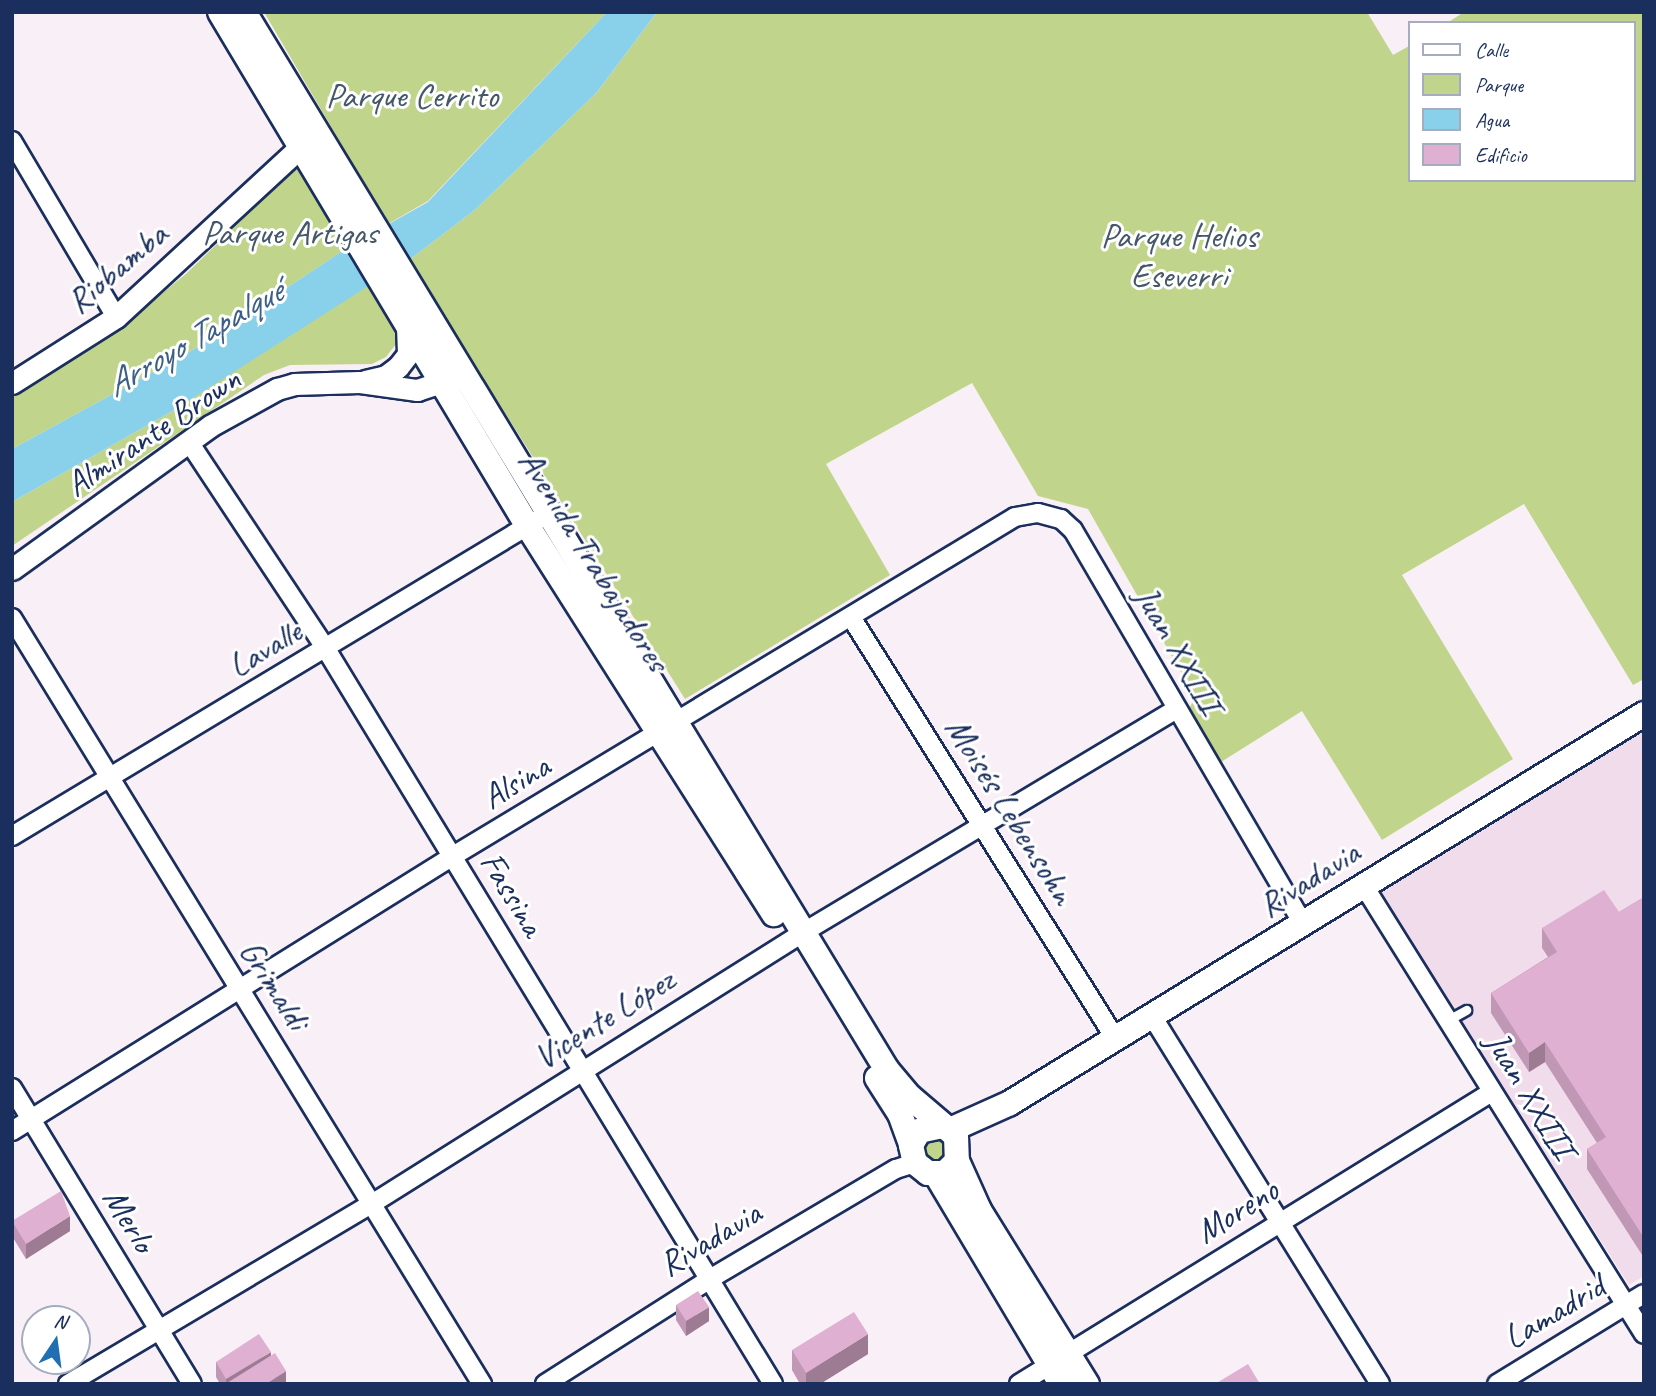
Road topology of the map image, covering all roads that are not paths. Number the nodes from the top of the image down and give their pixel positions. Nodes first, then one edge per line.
1 (220, 12) edge
2 (244, 12) edge
3 (309, 139) junction
4 (12, 141) edge
5 (337, 182) junction
6 (116, 317) junction
7 (404, 323) junction
8 (464, 374) junction
9 (360, 382) junction
10 (12, 383) edge
11 (441, 384) junction
12 (188, 442) junction
13 (548, 512) junction
14 (1061, 519) joint
15 (527, 525) junction
16 (12, 569) edge
17 (851, 617) junction
18 (12, 618) edge
19 (326, 649) junction
20 (1175, 710) junction
21 (1644, 714) edge
22 (670, 728) junction
23 (108, 779) junction
24 (981, 826) junction
25 (12, 836) edge
26 (453, 856) junction
27 (1364, 886) junction
28 (1303, 923) junction
29 (797, 936) junction
30 (242, 991) junction
31 (1466, 1010) dead end
32 (1152, 1016) junction
33 (1448, 1020) junction
34 (1116, 1039) junction
35 (581, 1070) junction
36 (12, 1088) edge
37 (1490, 1093) junction
38 (32, 1119) junction
39 (12, 1131) edge
40 (939, 1150) junction
41 (370, 1205) junction
42 (1278, 1222) junction
43 (708, 1280) junction
44 (1644, 1294) edge
45 (1626, 1305) junction
46 (156, 1328) junction
47 (1644, 1335) edge
48 (1060, 1367) edge
49 (68, 1384) edge
50 (192, 1384) edge
51 (482, 1384) edge
52 (545, 1384) edge
53 (773, 1384) edge
54 (1019, 1384) edge
55 (1087, 1384) edge
56 (1380, 1384) edge
57 (1497, 1384) edge

1 - 3 main road, Avenida Trabajadores
2 - 3 main road, Avenida Trabajadores
3 - 5 main road, Avenida Trabajadores
3 - 6 street, Riobamba
4 - 6 street
5 - 7 main road, Avenida Trabajadores
5 - 8 main road, Avenida Trabajadores
6 - 10 street, Riobamba
7 - 9 street
7 - 11 main road, Avenida Trabajadores
8 - 11 street, Almirante Brown
8 - 13 main road, Avenida Trabajadores
9 - 11 street, Almirante Brown
9 - 12 street, Almirante Brown
11 - 15 main road, Avenida Trabajadores
12 - 16 street, Almirante Brown
12 - 19 street, Fassina
13 - 15 street, Lavalle
13 - 22 main road, Avenida Trabajadores
14 - 17 street, Alsina
14 - 20 street, Juan XXIII
15 - 19 street, Lavalle
15 - 22 main road, Avenida Trabajadores
17 - 22 street, Alsina
17 - 24 street, Moisés Lebensohn
18 - 23 street, Grimaldi
19 - 23 street, Lavalle
19 - 26 street, Fassina
20 - 24 street, Vicente López
20 - 28 street, Juan XXIII
21 - 27 main road, Rivadavia
22 - 26 street, Alsina
22 - 29 main road, Avenida Trabajadores
23 - 25 street, Lavalle
23 - 30 street, Grimaldi
24 - 29 street, Vicente López
24 - 34 street, Moisés Lebensohn
26 - 30 street, Alsina
26 - 35 street, Fassina
27 - 28 main road, Rivadavia
27 - 33 street, Juan XXIII
28 - 32 main road, Rivadavia
29 - 35 street, Vicente López
29 - 40 main road, Avenida Trabajadores
29 - 40 main road, Avenida Trabajadores
30 - 38 street, Alsina
30 - 41 street, Grimaldi
31 - 33 lane
32 - 34 main road, Rivadavia
32 - 42 street
33 - 37 street, Juan XXIII
34 - 40 main road, Rivadavia
35 - 41 street, Vicente López
35 - 43 street, Fassina
36 - 38 street, Merlo
37 - 42 street, Moreno
37 - 45 street, Juan XXIII
38 - 39 street, Alsina
38 - 46 street, Merlo
40 - 43 street, Rivadavia
40 - 48 main road, Avenida Trabajadores
41 - 46 street, Vicente López
41 - 51 street, Grimaldi
42 - 48 street, Moreno
42 - 56 street
43 - 52 street, Rivadavia
43 - 53 street, Fassina
44 - 45 street, Lamadrid
45 - 47 street, Juan XXIII
45 - 57 street, Lamadrid
46 - 49 street, Vicente López
46 - 50 street, Merlo
48 - 54 street, Moreno
48 - 55 main road, Avenida Trabajadores

